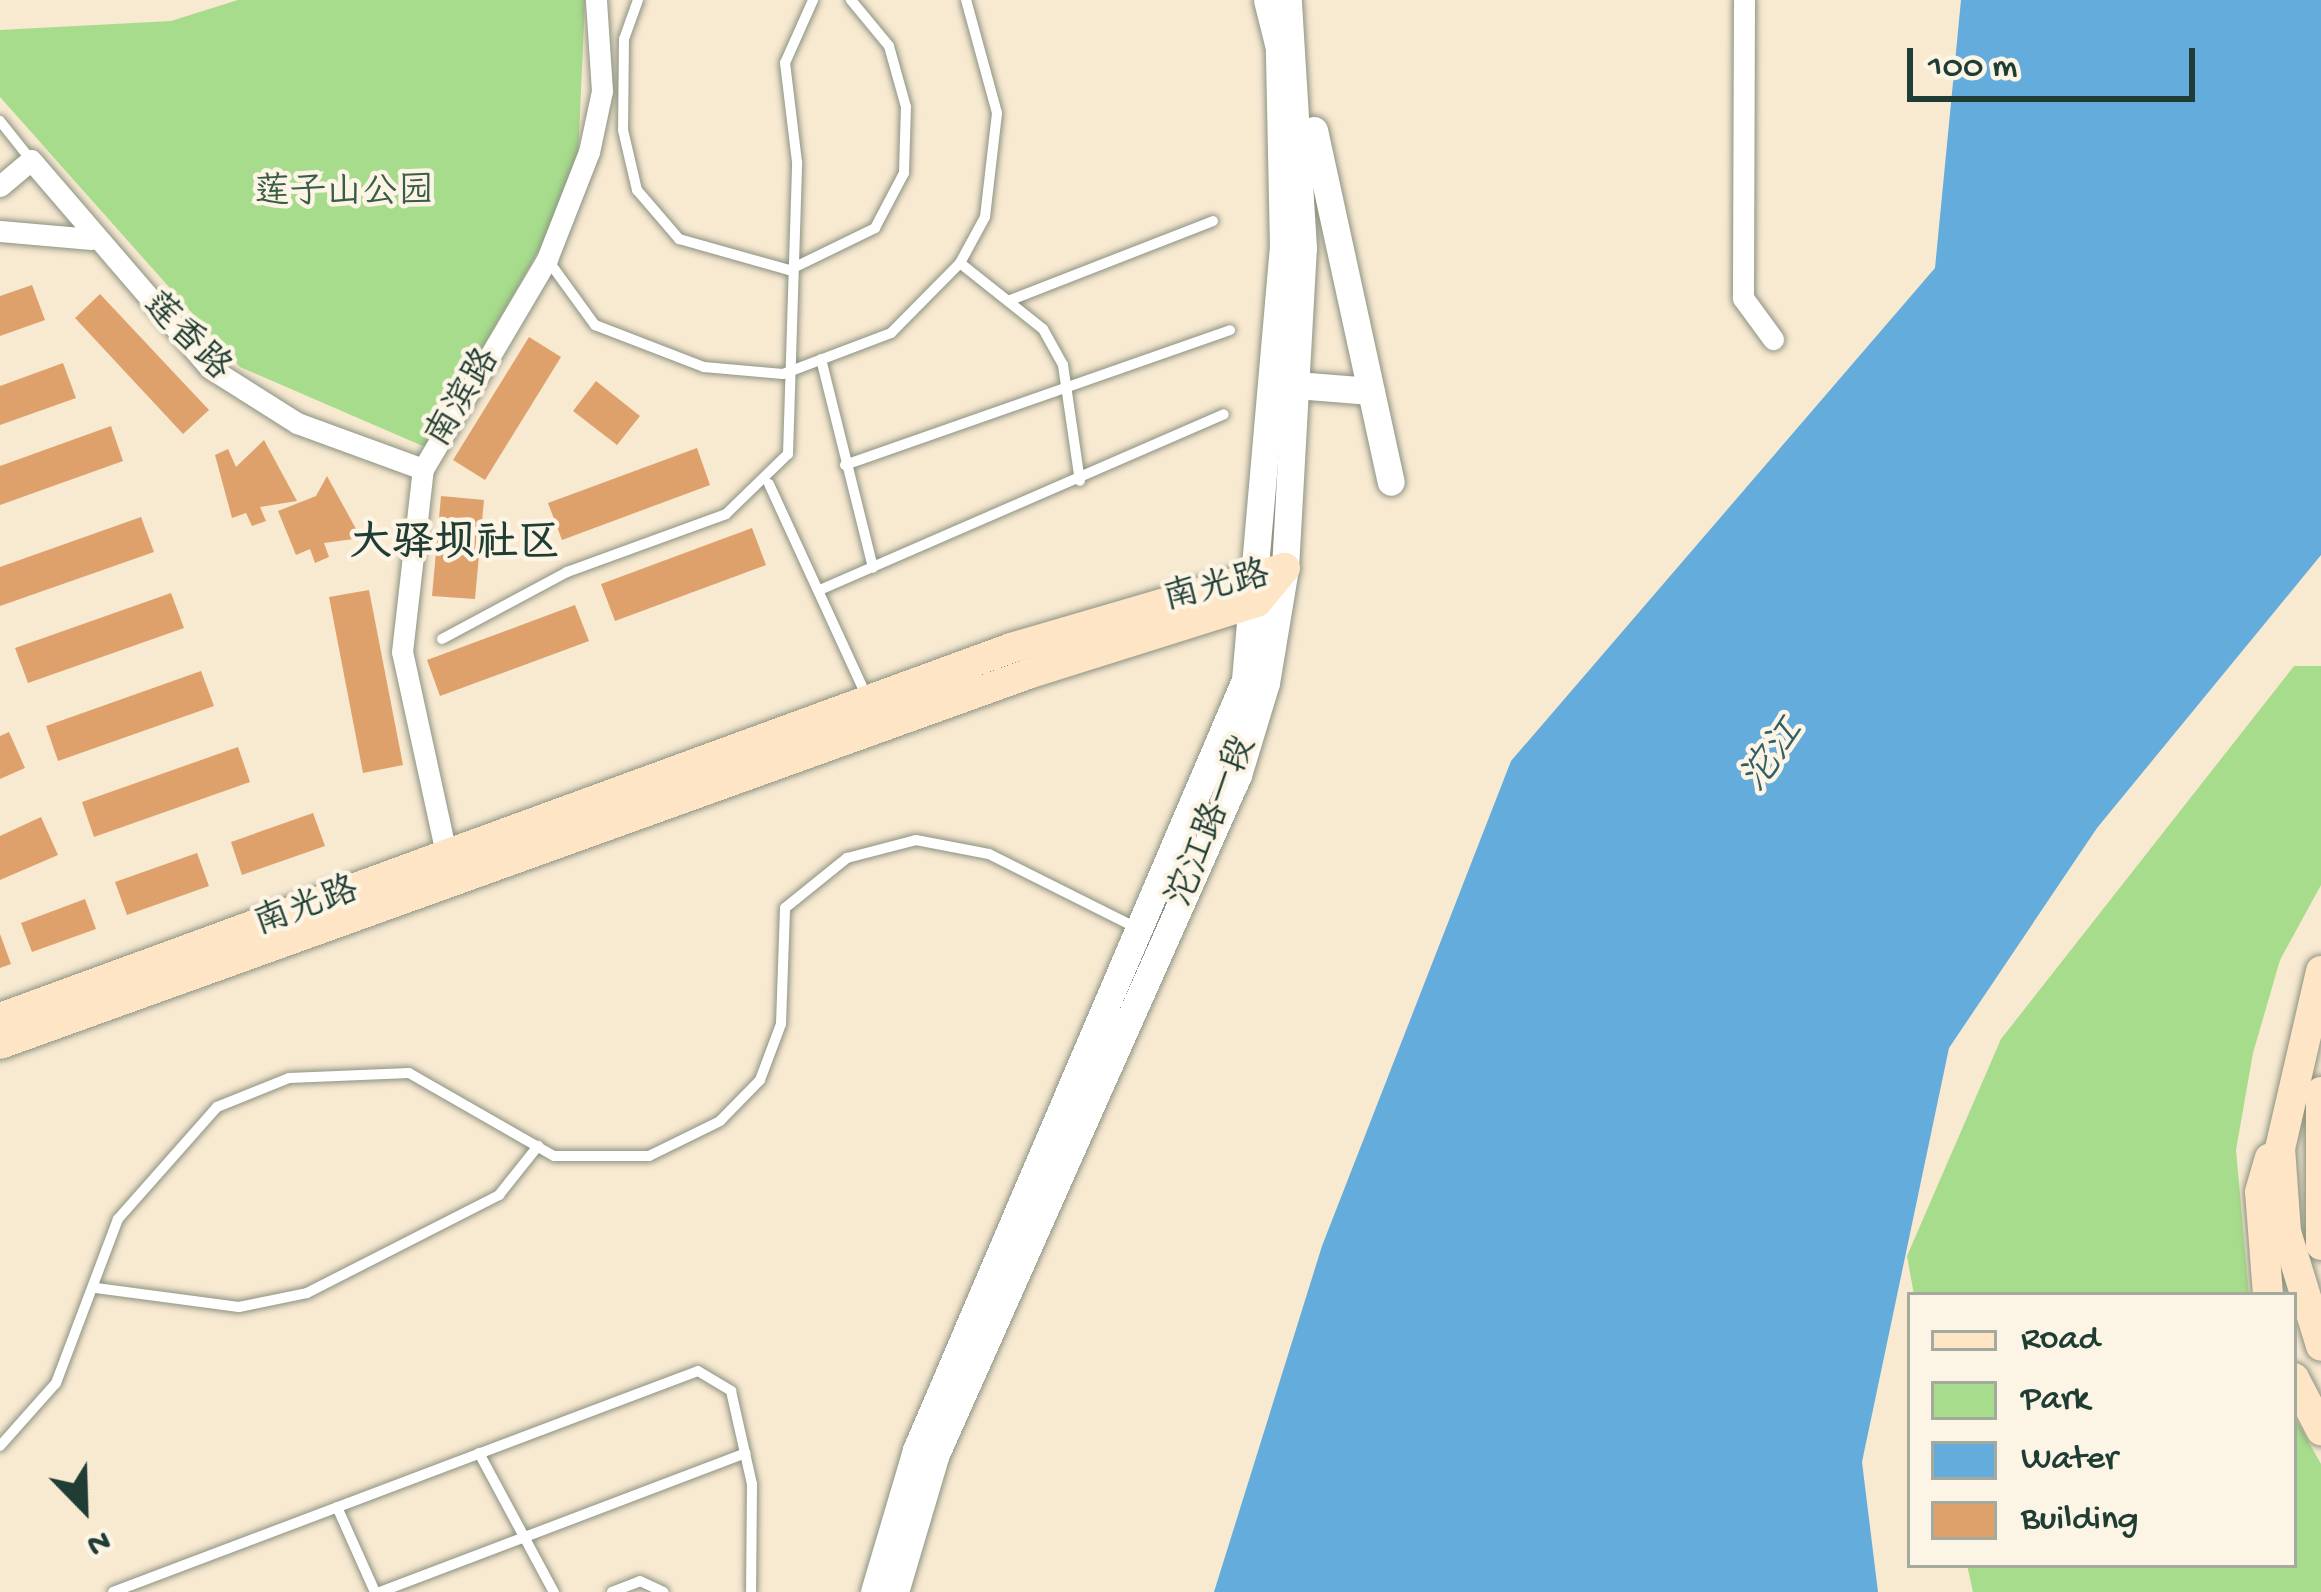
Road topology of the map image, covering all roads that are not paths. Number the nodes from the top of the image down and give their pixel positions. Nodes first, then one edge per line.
1 (596, 0) edge
2 (638, 0) edge
3 (813, 0) edge
4 (851, 0) edge
5 (966, 0) edge
6 (1267, 0) edge
7 (1288, 0) edge
8 (1744, 0) edge
9 (1289, 48) junction
10 (0, 121) edge
11 (31, 160) junction
12 (0, 186) edge
13 (1214, 220) dead end
14 (0, 231) edge
15 (92, 239) junction
16 (548, 260) junction
17 (960, 263) junction
18 (789, 270) junction
19 (1008, 301) junction
20 (1230, 330) dead end
21 (1773, 339) dead end
22 (821, 359) junction
23 (783, 374) junction
24 (1065, 382) junction
25 (1296, 385) junction
26 (1371, 391) junction
27 (1225, 414) dead end
28 (845, 464) junction
29 (423, 469) junction
30 (1080, 482) junction
31 (1391, 482) dead end
32 (769, 484) junction
33 (873, 568) junction
34 (1268, 581) junction
35 (822, 589) junction
36 (442, 638) dead end
37 (869, 703) junction
38 (450, 871) junction
39 (1154, 939) junction
40 (2321, 971) edge
41 (0, 1018) edge
42 (0, 1044) edge
43 (2321, 1092) edge
44 (2287, 1094) junction
45 (538, 1146) junction
46 (2318, 1179) edge
47 (2321, 1245) edge
48 (96, 1288) junction
49 (2267, 1292) edge
50 (2321, 1346) edge
51 (2297, 1384) edge
52 (2321, 1430) edge
53 (0, 1446) edge
54 (479, 1453) junction
55 (745, 1453) junction
56 (337, 1508) junction
57 (528, 1536) junction
58 (140, 1587) edge
59 (113, 1592) edge
60 (378, 1592) edge
61 (554, 1592) edge
62 (612, 1592) edge
63 (664, 1592) edge
64 (751, 1592) edge
65 (874, 1592) edge
66 (895, 1592) edge

1 - 16 street, 南滨路
2 - 18 lane
3 - 18 lane
4 - 18 lane
5 - 17 lane
6 - 9 street, 沱江路一段
7 - 9 street, 沱江路一段
8 - 21 street
9 - 25 street, 沱江路一段
9 - 26 street
9 - 34 street, 沱江路一段
10 - 11 lane
11 - 12 street
11 - 15 street, 莲香路
13 - 19 lane
14 - 15 street
15 - 29 street, 莲香路
16 - 23 lane
16 - 29 street, 南滨路
17 - 19 lane
17 - 22 lane
18 - 23 lane
19 - 24 lane
20 - 24 lane
22 - 23 lane
22 - 28 lane
23 - 32 lane
24 - 28 lane
24 - 30 lane
25 - 26 street
25 - 34 street, 沱江路一段
26 - 31 street
27 - 30 lane
28 - 33 lane
29 - 38 street, 南滨路
30 - 33 lane
32 - 35 lane
32 - 36 lane
33 - 35 lane
34 - 37 main road, 南光路
34 - 38 main road, 南光路
34 - 39 street, 沱江路一段
34 - 39 street, 沱江路一段
35 - 37 lane
37 - 38 main road, 南光路
38 - 41 main road, 南光路
38 - 42 main road, 南光路
39 - 45 lane
39 - 65 street, 沱江路一段
39 - 66 street, 沱江路一段
40 - 44 main road
43 - 46 main road
44 - 49 main road
44 - 50 main road
45 - 48 lane
45 - 48 lane
46 - 47 main road
48 - 53 lane
51 - 52 main road
54 - 55 lane
54 - 56 lane
54 - 57 lane
55 - 57 lane
55 - 64 lane
56 - 58 lane
56 - 60 lane
57 - 60 lane
57 - 61 lane
58 - 59 lane
62 - 63 lane

